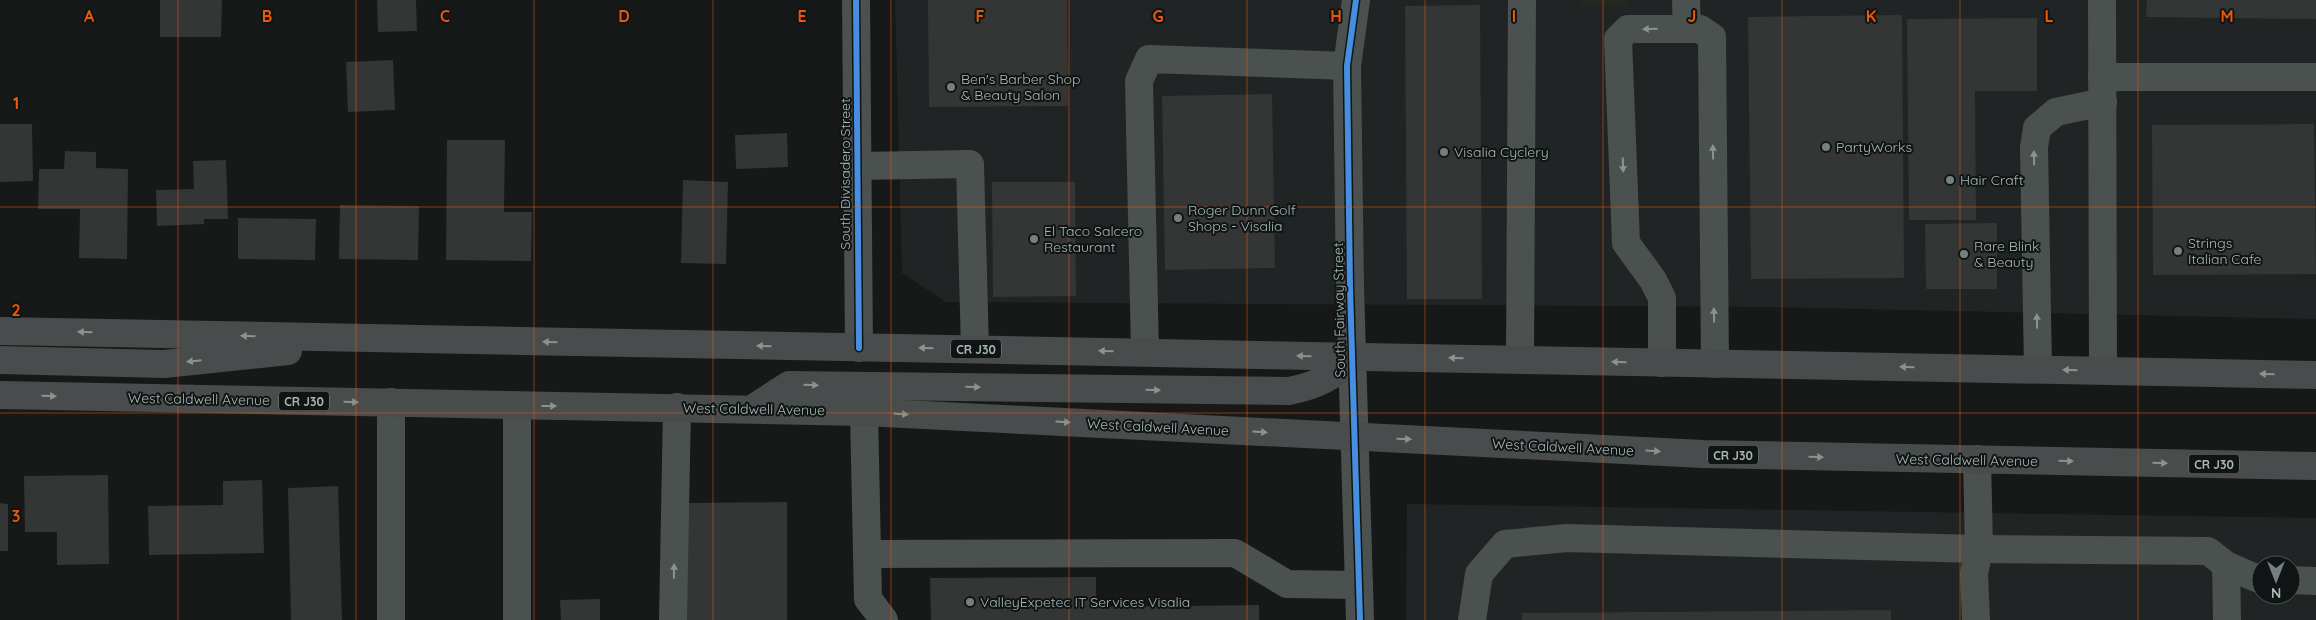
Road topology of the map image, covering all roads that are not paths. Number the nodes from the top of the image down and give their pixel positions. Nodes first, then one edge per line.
1 (856, 0) edge
2 (1356, 0) edge
3 (1522, 0) edge
4 (1686, 0) edge
5 (2102, 0) edge
6 (1687, 29) junction
7 (1347, 66) junction
8 (2316, 77) edge
9 (2102, 89) junction
10 (858, 166) junction
11 (0, 331) edge
12 (399, 339) junction
13 (859, 348) junction
14 (975, 349) junction
15 (1145, 352) junction
16 (1352, 357) junction
17 (1520, 359) junction
18 (0, 360) edge
19 (1662, 362) junction
20 (1715, 364) junction
21 (2038, 369) junction
22 (2103, 370) junction
23 (2316, 375) edge
24 (0, 395) edge
25 (391, 402) junction
26 (517, 406) junction
27 (676, 407) junction
28 (752, 409) junction
29 (864, 412) junction
30 (1355, 437) junction
31 (1977, 459) junction
32 (2316, 466) edge
33 (1979, 549) junction
34 (867, 554) junction
35 (2226, 565) junction
36 (2251, 576) edge
37 (2301, 580) edge
38 (2316, 581) edge
39 (1359, 585) junction
40 (392, 620) edge
41 (517, 620) edge
42 (674, 620) edge
43 (884, 620) edge
44 (1360, 620) edge
45 (1472, 620) edge
46 (1976, 620) edge
47 (2227, 620) edge

1 - 10 street, South Divisadero Street
2 - 7 street, South Fairway Street
3 - 17 street
4 - 6 street
5 - 9 street
6 -> 19 street
20 -> 6 street
7 - 15 street
7 - 16 street, South Fairway Street
8 - 9 street
21 -> 9 street
9 - 22 street
10 - 13 street, South Divisadero Street
10 - 14 street
12 -> 11 main road, CR J30
13 -> 12 main road, CR J30
12 -> 18 main road
14 -> 13 main road, CR J30
15 -> 14 main road, CR J30
16 -> 15 main road, CR J30
17 -> 16 main road, CR J30
28 -> 16 main road
16 - 30 street, South Fairway Street
19 -> 17 main road, CR J30
19 - 20 main road, CR J30
21 -> 20 main road, CR J30
22 -> 21 main road, CR J30
23 -> 22 main road, CR J30
24 -> 25 main road, West Caldwell Avenue / CR J30
25 - 26 main road, West Caldwell Avenue / CR J30
25 - 40 street
26 -> 27 main road, West Caldwell Avenue / CR J30
26 - 41 street
27 - 28 main road, West Caldwell Avenue / CR J30
42 -> 27 street
28 - 29 main road, West Caldwell Avenue / CR J30
29 -> 30 main road, West Caldwell Avenue / CR J30
29 - 34 street
30 -> 31 main road, West Caldwell Avenue / CR J30
30 - 39 street, South Fairway Street
31 -> 32 main road, West Caldwell Avenue / CR J30
31 - 33 street
33 - 35 street
33 - 45 street
33 - 46 street
34 - 39 street
34 - 43 street
35 - 36 street
35 - 47 street
37 - 38 street
39 - 44 street, South Fairway Street

